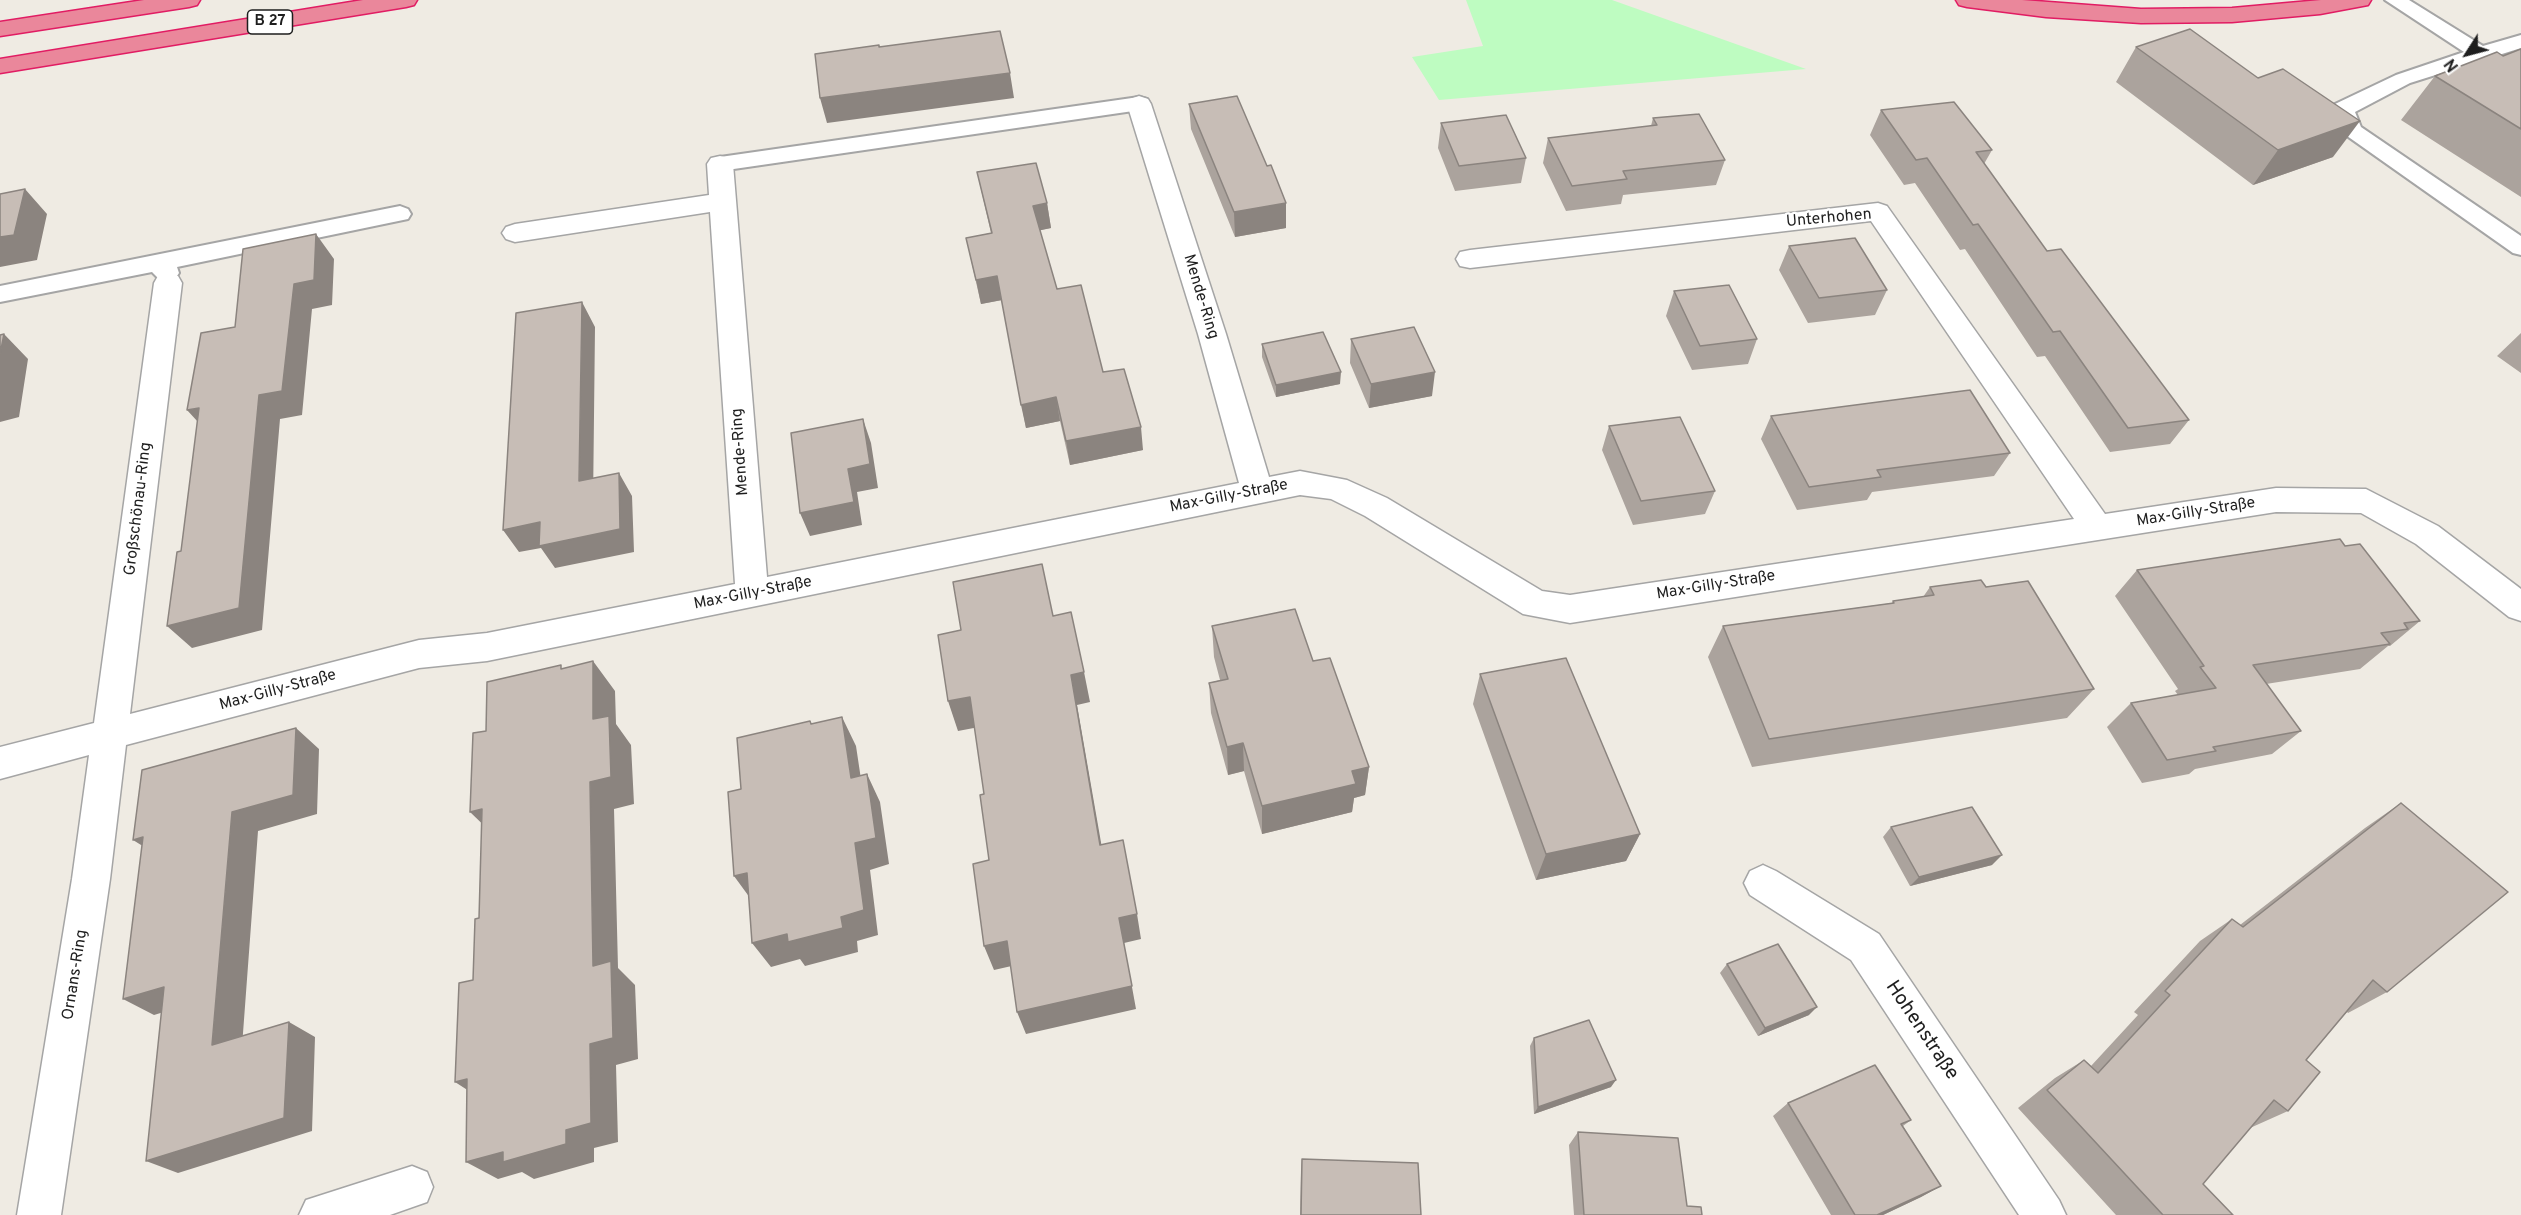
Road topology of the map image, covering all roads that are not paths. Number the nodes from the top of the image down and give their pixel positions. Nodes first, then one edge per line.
1 (189, 0) edge
2 (406, 0) edge
3 (1968, 0) edge
4 (2360, 0) edge
5 (2395, 0) edge
6 (0, 29) edge
7 (2521, 41) edge
8 (2481, 54) junction
9 (0, 66) edge
10 (1139, 104) joint
11 (720, 164) joint
12 (723, 202) junction
13 (400, 214) dead end
14 (515, 233) dead end
15 (2521, 247) edge
16 (1470, 259) dead end
17 (160, 273) junction
18 (0, 294) edge
19 (1257, 491) junction
20 (2098, 529) junction
21 (752, 594) junction
22 (2521, 607) edge
23 (110, 735) junction
24 (0, 763) edge
25 (1763, 884) dead end
26 (412, 1187) dead end
27 (39, 1215) edge
28 (321, 1215) edge
29 (2044, 1215) edge

1 - 6 highway
2 - 9 highway, B 27
3 - 4 highway
5 - 8 lane
7 - 8 lane
8 - 15 lane
10 - 11 lane
10 - 19 street, Mende-Ring
11 - 12 street, Mende-Ring
12 - 14 street
12 - 21 street, Mende-Ring
13 - 17 lane
16 - 20 street, Unterhohen
17 - 18 lane
17 - 23 street, Großschönau-Ring
19 - 20 street, Max-Gilly-Straße
19 - 21 street, Max-Gilly-Straße
20 - 22 street, Max-Gilly-Straße
21 - 23 street, Max-Gilly-Straße
23 - 24 street, Max-Gilly-Straße
23 - 27 street, Ornans-Ring
25 - 29 street, Hohenstraße
26 - 28 street

